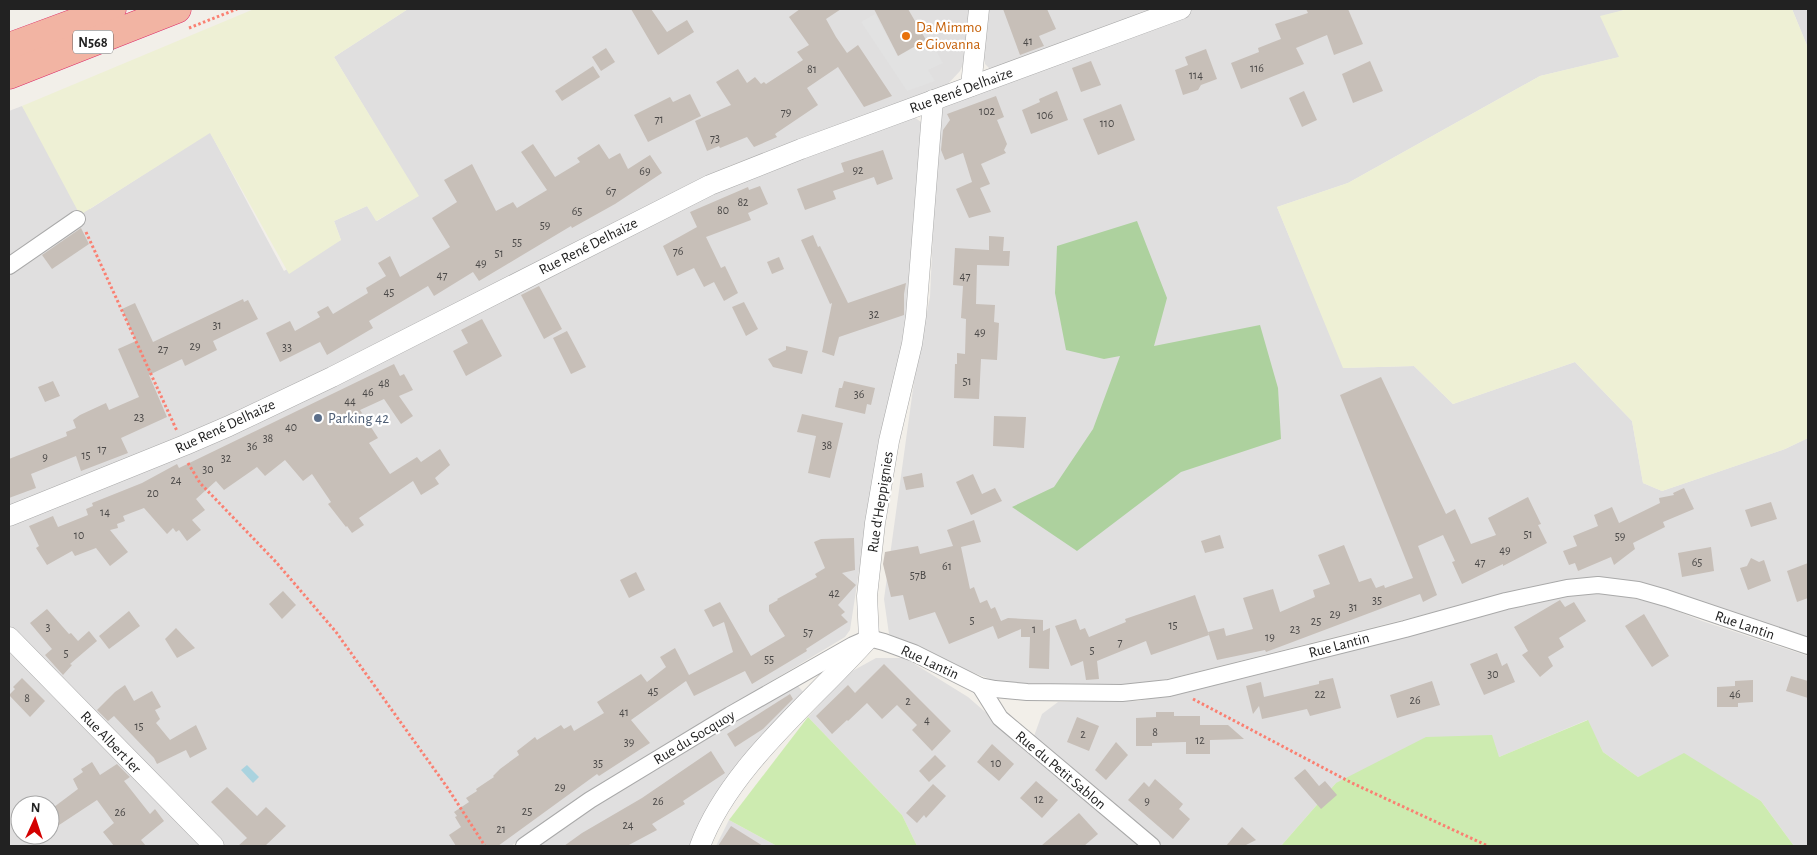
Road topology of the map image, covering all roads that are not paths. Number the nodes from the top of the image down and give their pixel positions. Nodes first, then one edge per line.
1 (112, 9) edge
2 (177, 9) edge
3 (979, 9) edge
4 (1181, 9) edge
5 (9, 47) edge
6 (9, 75) edge
7 (971, 86) junction
8 (933, 100) junction
9 (77, 219) road end
10 (9, 266) edge
11 (9, 516) edge
12 (9, 637) edge
13 (869, 638) junction
14 (1808, 646) edge
15 (980, 686) junction
16 (214, 846) edge
17 (524, 846) edge
18 (700, 846) edge
19 (1152, 846) edge

1 - 5 highway, N568
2 - 6 highway, N568
3 - 7 street
4 - 7 street, Rue René Delhaize
7 - 8 street, Rue René Delhaize
8 - 11 street, Rue René Delhaize
8 - 13 street, Rue d'Heppignies
9 - 10 street
12 - 16 street, Rue Albert Ier
13 - 15 street, Rue Lantin
13 - 17 street, Rue du Socquoy
13 - 18 street
14 - 15 street, Rue Lantin
15 - 19 street, Rue du Petit Sablon

